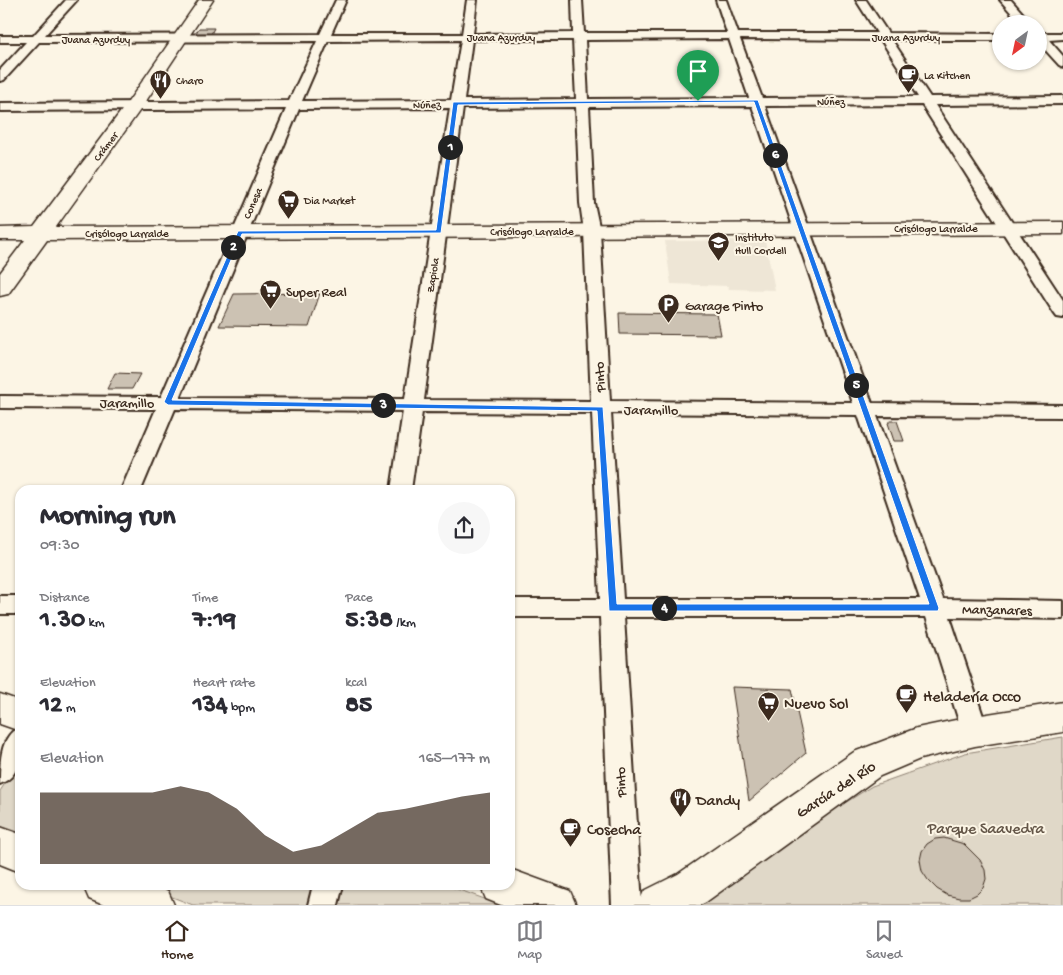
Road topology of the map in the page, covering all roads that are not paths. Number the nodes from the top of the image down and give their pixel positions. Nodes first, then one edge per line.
1 (72, 0) edge
2 (206, 0) edge
3 (341, 0) edge
4 (472, 0) edge
5 (577, 0) edge
6 (721, 0) edge
7 (861, 0) edge
8 (1005, 0) edge
9 (1019, 15) edge
10 (734, 36) junction
11 (1048, 36) edge
12 (1063, 36) edge
13 (467, 37) junction
14 (885, 37) junction
15 (992, 37) edge
16 (324, 38) junction
17 (579, 38) junction
18 (0, 39) edge
19 (36, 39) junction
20 (180, 39) junction
21 (1048, 46) edge
22 (1063, 63) edge
23 (0, 77) edge
24 (1063, 100) edge
25 (756, 101) junction
26 (928, 101) junction
27 (583, 102) junction
28 (455, 103) junction
29 (294, 105) junction
30 (134, 106) junction
31 (0, 107) edge
32 (1009, 228) junction
33 (1063, 228) edge
34 (802, 229) junction
35 (439, 231) junction
36 (592, 231) junction
37 (240, 232) junction
38 (0, 234) edge
39 (40, 234) junction
40 (0, 289) edge
41 (1063, 313) edge
42 (0, 402) edge
43 (168, 402) junction
44 (412, 406) junction
45 (601, 408) junction
46 (865, 410) junction
47 (1063, 411) edge
48 (133, 485) edge
49 (401, 485) edge
50 (0, 605) edge
51 (15, 605) edge
52 (515, 608) edge
53 (612, 608) junction
54 (935, 608) junction
55 (1063, 610) edge
56 (0, 709) edge
57 (15, 714) edge
58 (1063, 717) edge
59 (974, 731) junction
60 (15, 746) edge
61 (0, 772) edge
62 (0, 845) edge
63 (15, 850) edge
64 (116, 890) edge
65 (327, 890) edge
66 (514, 890) edge
67 (154, 905) edge
68 (323, 905) edge
69 (556, 905) edge
70 (627, 905) edge
71 (658, 905) edge

1 - 19 street
2 - 20 street, Crámer
3 - 16 street, Conesa
4 - 13 street, Zapiola
5 - 17 street, Pinto
6 - 10 street
7 - 14 street
8 - 9 street
10 - 14 street, Juana Azurduy
10 - 17 street, Juana Azurduy
10 - 25 street
11 - 12 street
13 - 16 street, Juana Azurduy
13 - 17 street, Juana Azurduy
13 - 28 street, Zapiola
14 - 15 street, Juana Azurduy
14 - 26 street
16 - 20 street, Juana Azurduy
16 - 29 street, Conesa
17 - 27 street, Pinto
18 - 19 street, Juana Azurduy
19 - 20 street, Juana Azurduy
19 - 23 street
20 - 30 street, Crámer
21 - 22 street
24 - 26 street, Núñez
25 - 26 street, Núñez
25 - 27 street, Núñez
25 - 34 street
26 - 32 street
27 - 28 street, Núñez
27 - 36 street, Pinto
28 - 29 street, Núñez
28 - 35 street, Zapiola
29 - 30 street, Núñez
29 - 37 street, Conesa
30 - 31 street, Núñez
30 - 39 street, Crámer
32 - 33 street, Crisólogo Larralde
32 - 34 street, Crisólogo Larralde
32 - 41 street
34 - 36 street, Crisólogo Larralde
34 - 46 street
35 - 36 street, Crisólogo Larralde
35 - 37 street, Crisólogo Larralde
35 - 44 street, Zapiola
36 - 45 street, Pinto
37 - 39 street, Crisólogo Larralde
37 - 43 street, Conesa
38 - 39 street, Crisólogo Larralde
39 - 40 street, Crámer
42 - 43 street, Jaramillo
43 - 44 street, Jaramillo
43 - 48 street, Conesa
44 - 45 street, Jaramillo
44 - 49 street, Zapiola
45 - 46 street, Jaramillo
45 - 53 street, Pinto
46 - 47 street, Jaramillo
46 - 54 street
50 - 51 street
52 - 53 street, Manzanares
53 - 54 street, Manzanares
53 - 70 street, Pinto
54 - 55 street, Manzanares
54 - 59 street
56 - 57 street
58 - 59 street, García del Río
59 - 71 street, García del Río
60 - 61 street
62 - 63 street
64 - 67 street
65 - 68 street
66 - 69 street

